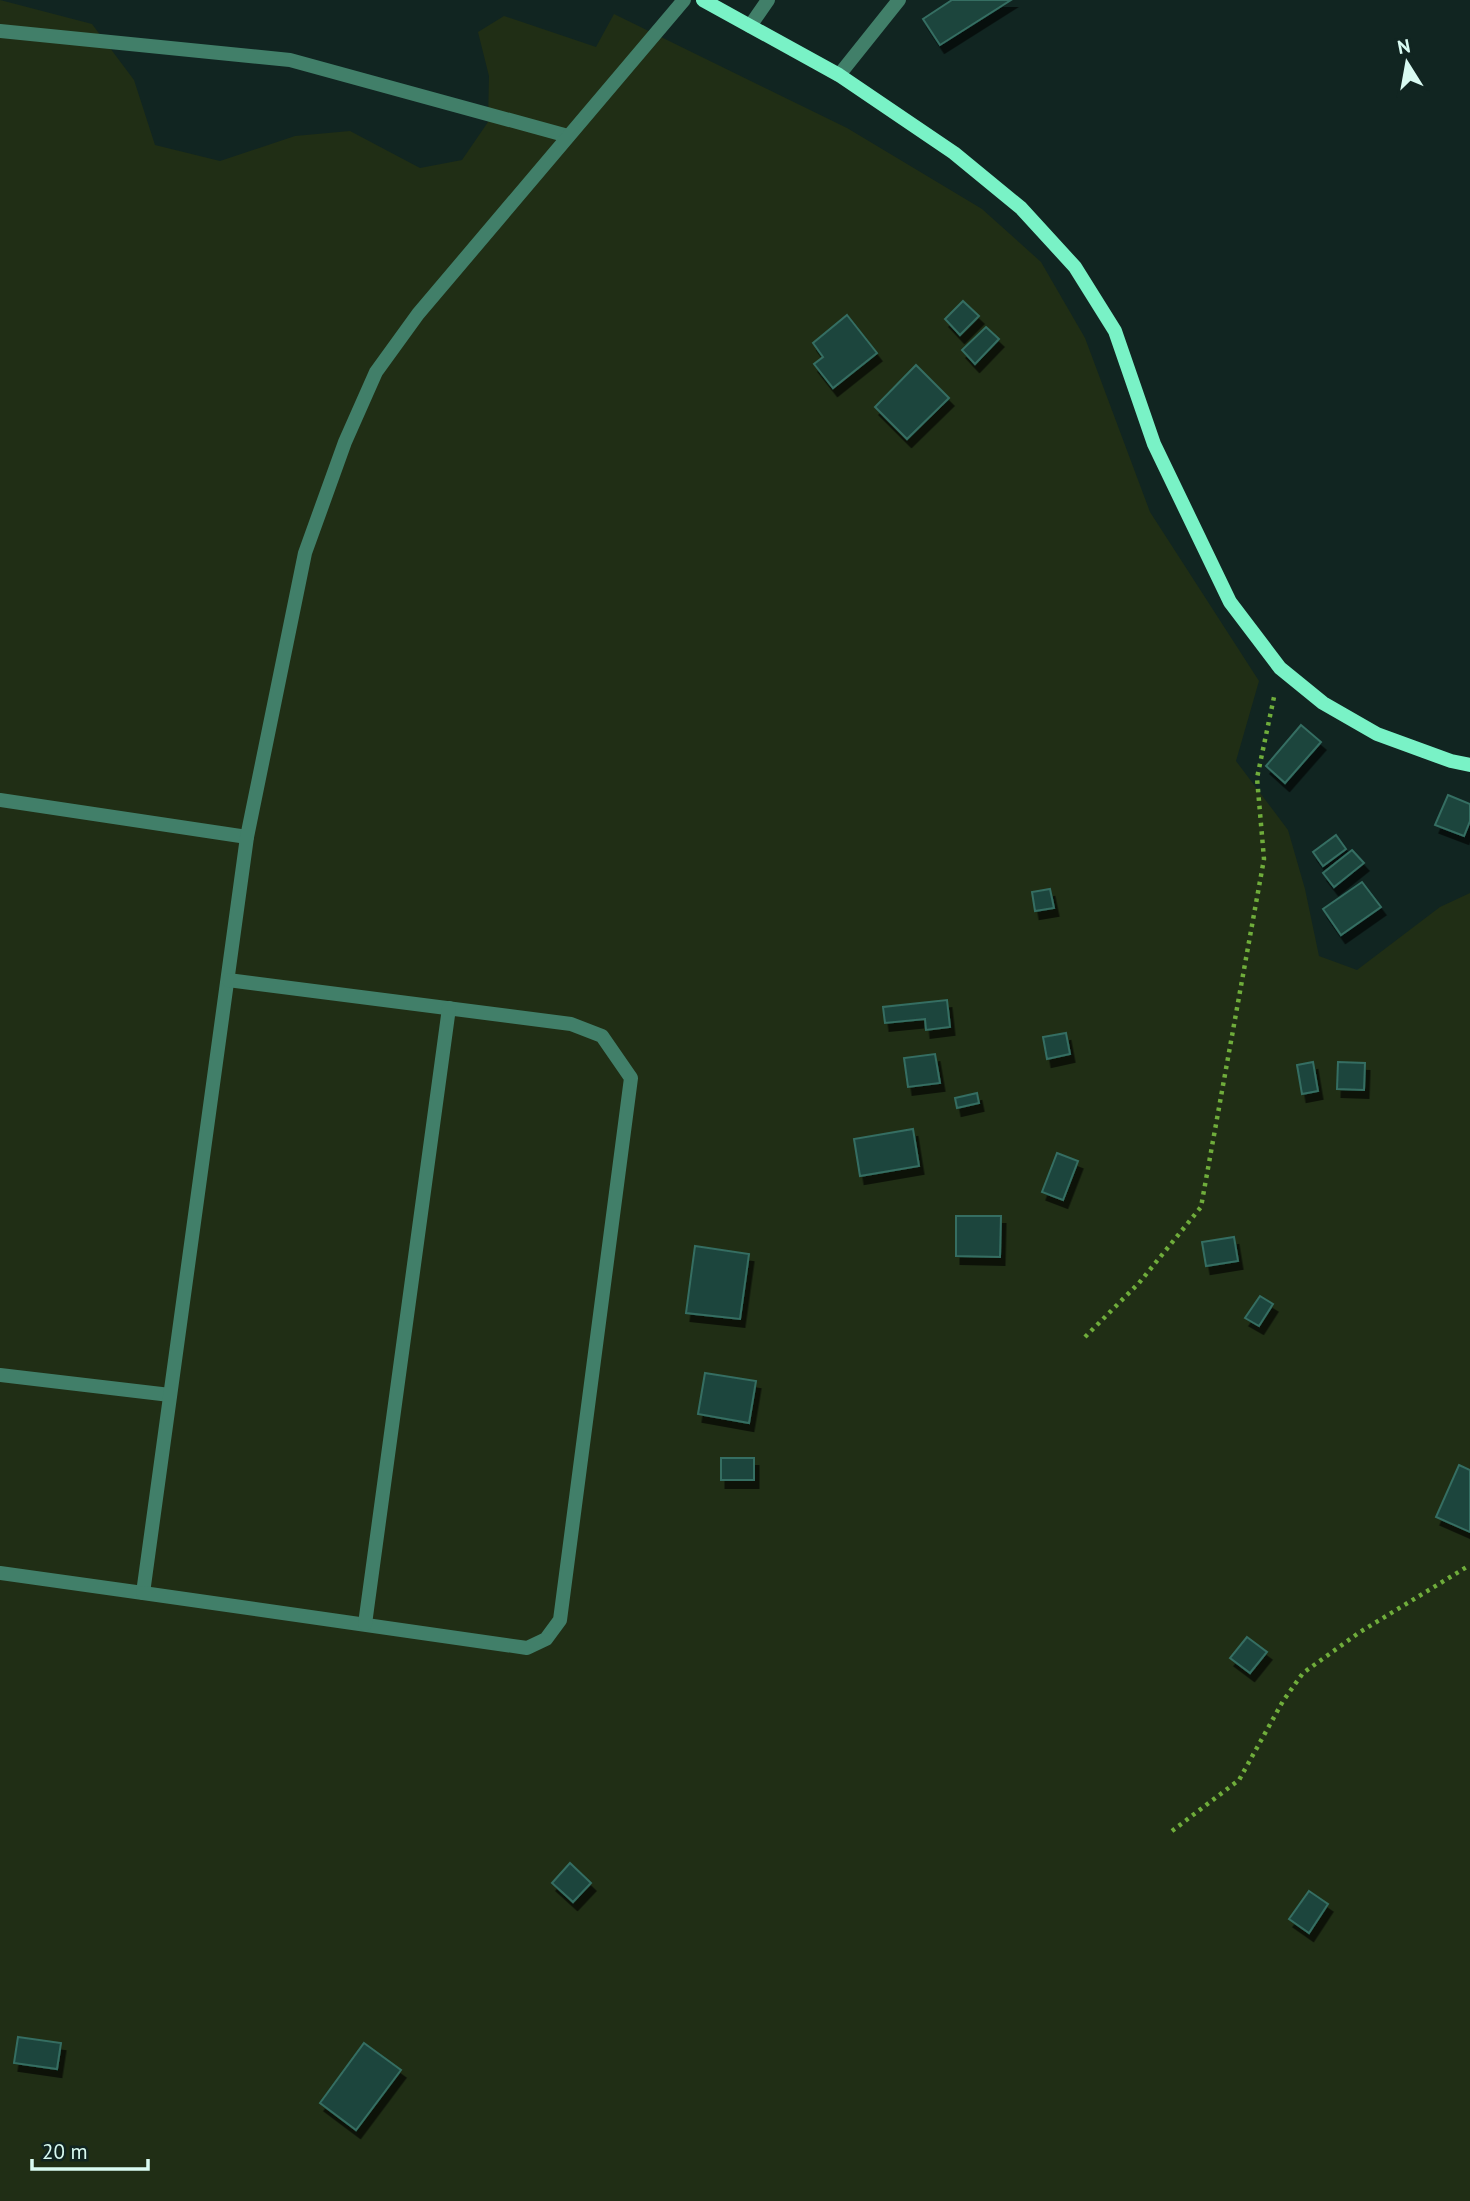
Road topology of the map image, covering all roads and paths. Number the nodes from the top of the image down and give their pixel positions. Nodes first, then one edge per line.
1 (684, 0) edge
2 (703, 0) edge
3 (768, 0) edge
4 (899, 0) edge
5 (750, 26) junction
6 (0, 31) edge
7 (839, 75) junction
8 (568, 136) junction
9 (1280, 668) junction
10 (1470, 765) edge
11 (0, 800) edge
12 (247, 837) junction
13 (228, 980) junction
14 (449, 1008) junction
15 (1085, 1337) dead end
16 (0, 1375) edge
17 (170, 1395) junction
18 (1470, 1565) edge
19 (0, 1573) edge
20 (143, 1593) junction
21 (365, 1625) junction
22 (1171, 1831) dead end

1 - 8 street
2 - 5 street
3 - 5 street
4 - 7 street
5 - 7 street
6 - 8 street
7 - 9 street
8 - 12 street
9 - 10 street
9 - 15 path
11 - 12 street
12 - 13 street
13 - 14 street
13 - 17 street
14 - 21 street
14 - 21 street
16 - 17 street
17 - 20 street
18 - 22 path
19 - 20 street
20 - 21 street

